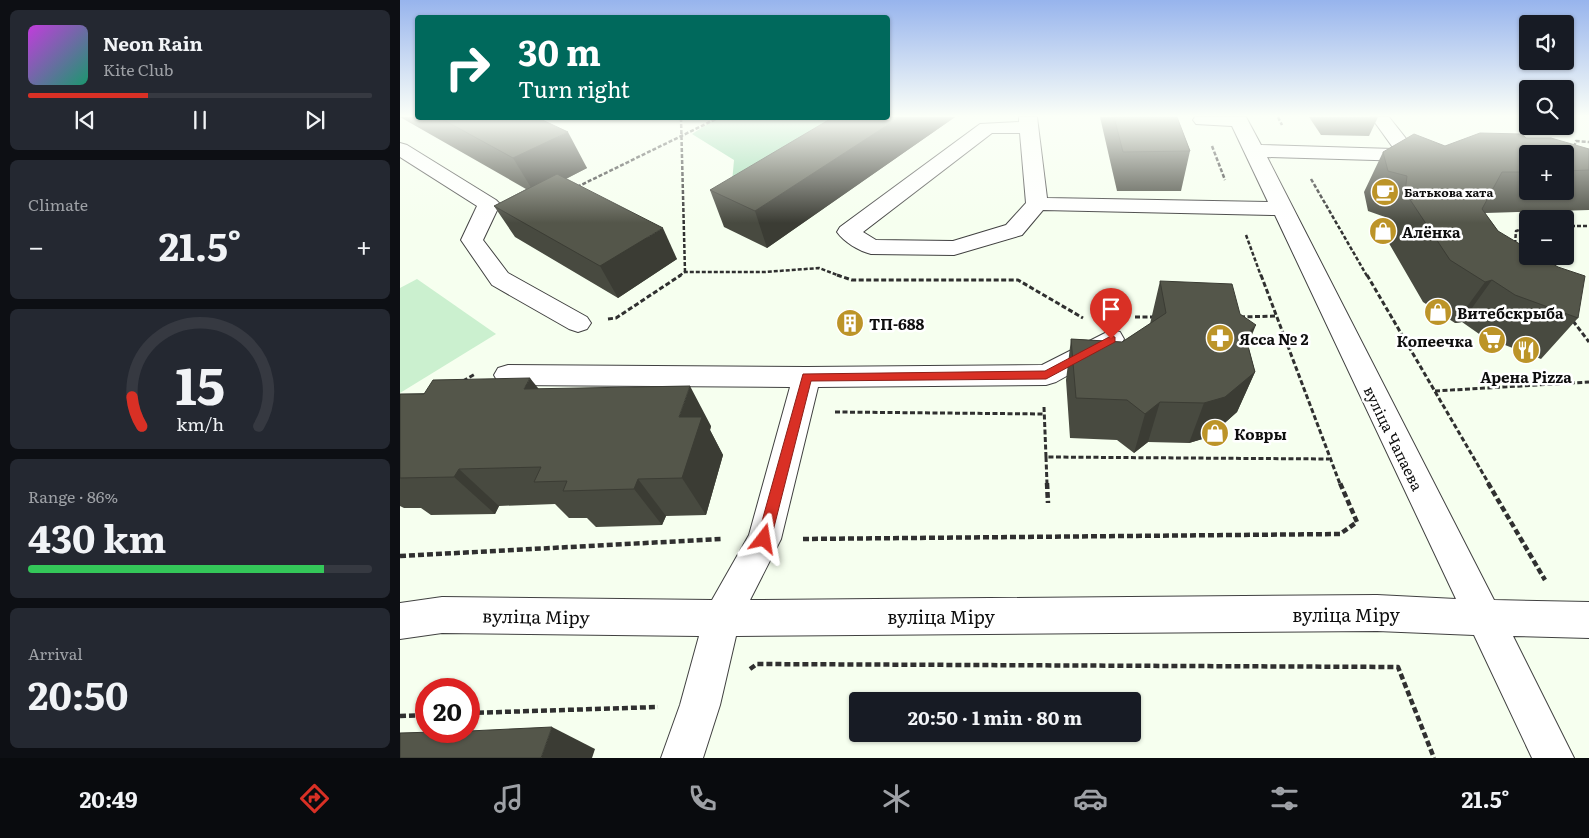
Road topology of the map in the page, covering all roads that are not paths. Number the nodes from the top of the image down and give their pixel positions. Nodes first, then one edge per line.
1 (405, 152) edge
2 (954, 152) edge
3 (1031, 152) edge
4 (1255, 152) edge
5 (1310, 152) edge
6 (1407, 152) edge
7 (1409, 155) junction
8 (1428, 156) edge
9 (1037, 204) junction
10 (1282, 209) junction
11 (578, 323) road end
12 (1111, 339) edge
13 (508, 374) dead end
14 (807, 377) junction
15 (722, 618) junction
16 (1483, 618) junction
17 (1579, 619) edge
18 (400, 621) edge
19 (682, 758) edge
20 (1553, 758) edge

1 - 11 street
2 - 9 street
3 - 9 street
4 - 10 street, вуліца Чапаева
5 - 7 street
6 - 7 street
7 - 8 street
9 - 10 street
10 - 16 street, вуліца Чапаева
12 - 14 street
13 - 14 street
14 - 15 street
15 - 16 street, вуліца Міру
15 - 18 street, вуліца Міру
15 - 19 street
16 - 17 street, вуліца Міру
16 - 20 street, вуліца Чапаева

